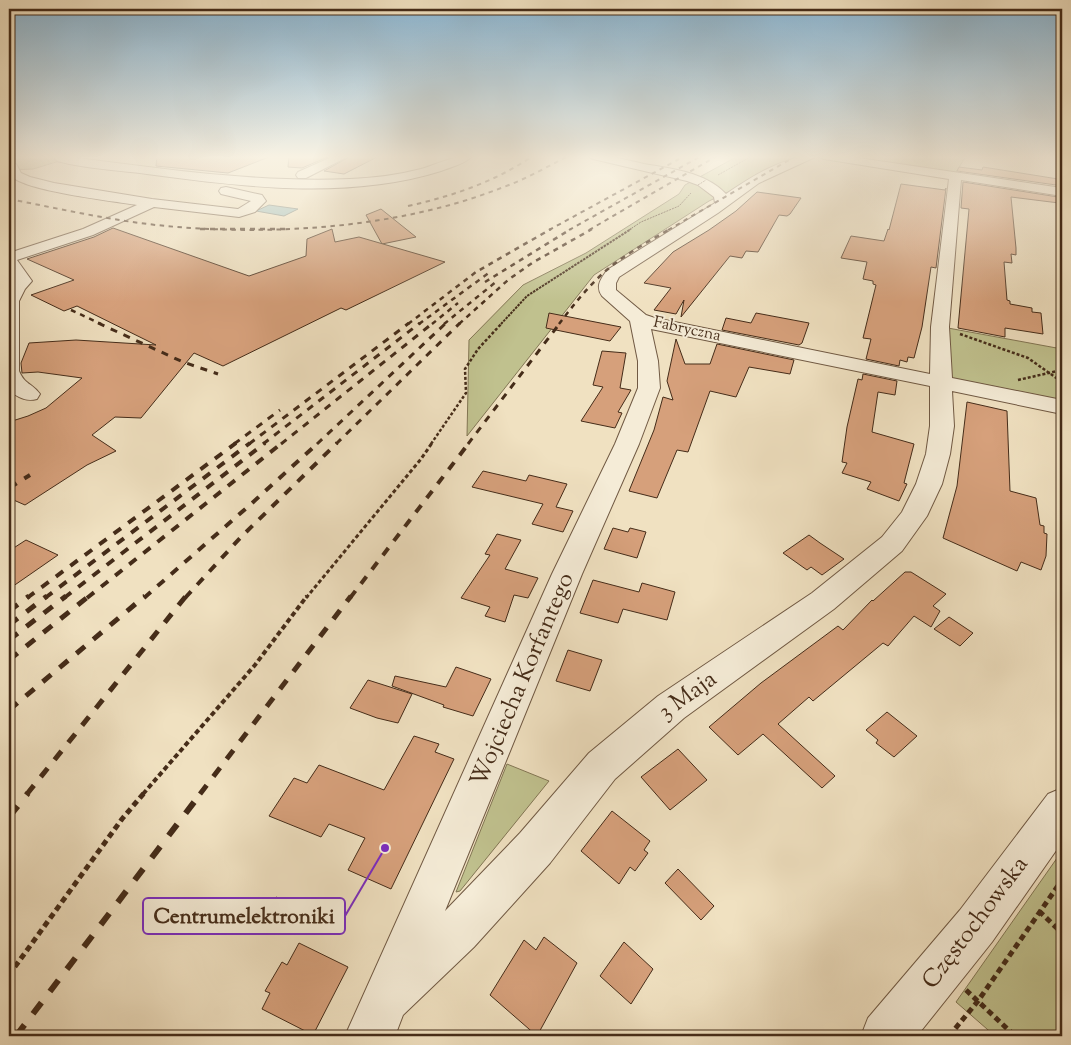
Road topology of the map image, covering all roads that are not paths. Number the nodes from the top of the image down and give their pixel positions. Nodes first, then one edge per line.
1 (148, 205) edge
2 (167, 205) edge
3 (255, 205) edge
4 (718, 205) edge
5 (952, 205) edge
6 (9, 259) edge
7 (639, 319) junction
8 (942, 383) junction
9 (29, 394) dead end
10 (1062, 407) edge
11 (1062, 808) edge
12 (387, 998) junction
13 (370, 1036) edge
14 (886, 1036) edge

1 - 6 street
2 - 3 street
4 - 7 street, Fabryczna
5 - 8 street, 3 Maja
6 - 9 street
7 - 8 street, Fabryczna
7 - 12 street, Wojciecha Korfantego
8 - 10 street, Fabryczna
8 - 12 street, 3 Maja
11 - 14 street, Częstochowska
12 - 13 street, Wojciecha Korfantego

